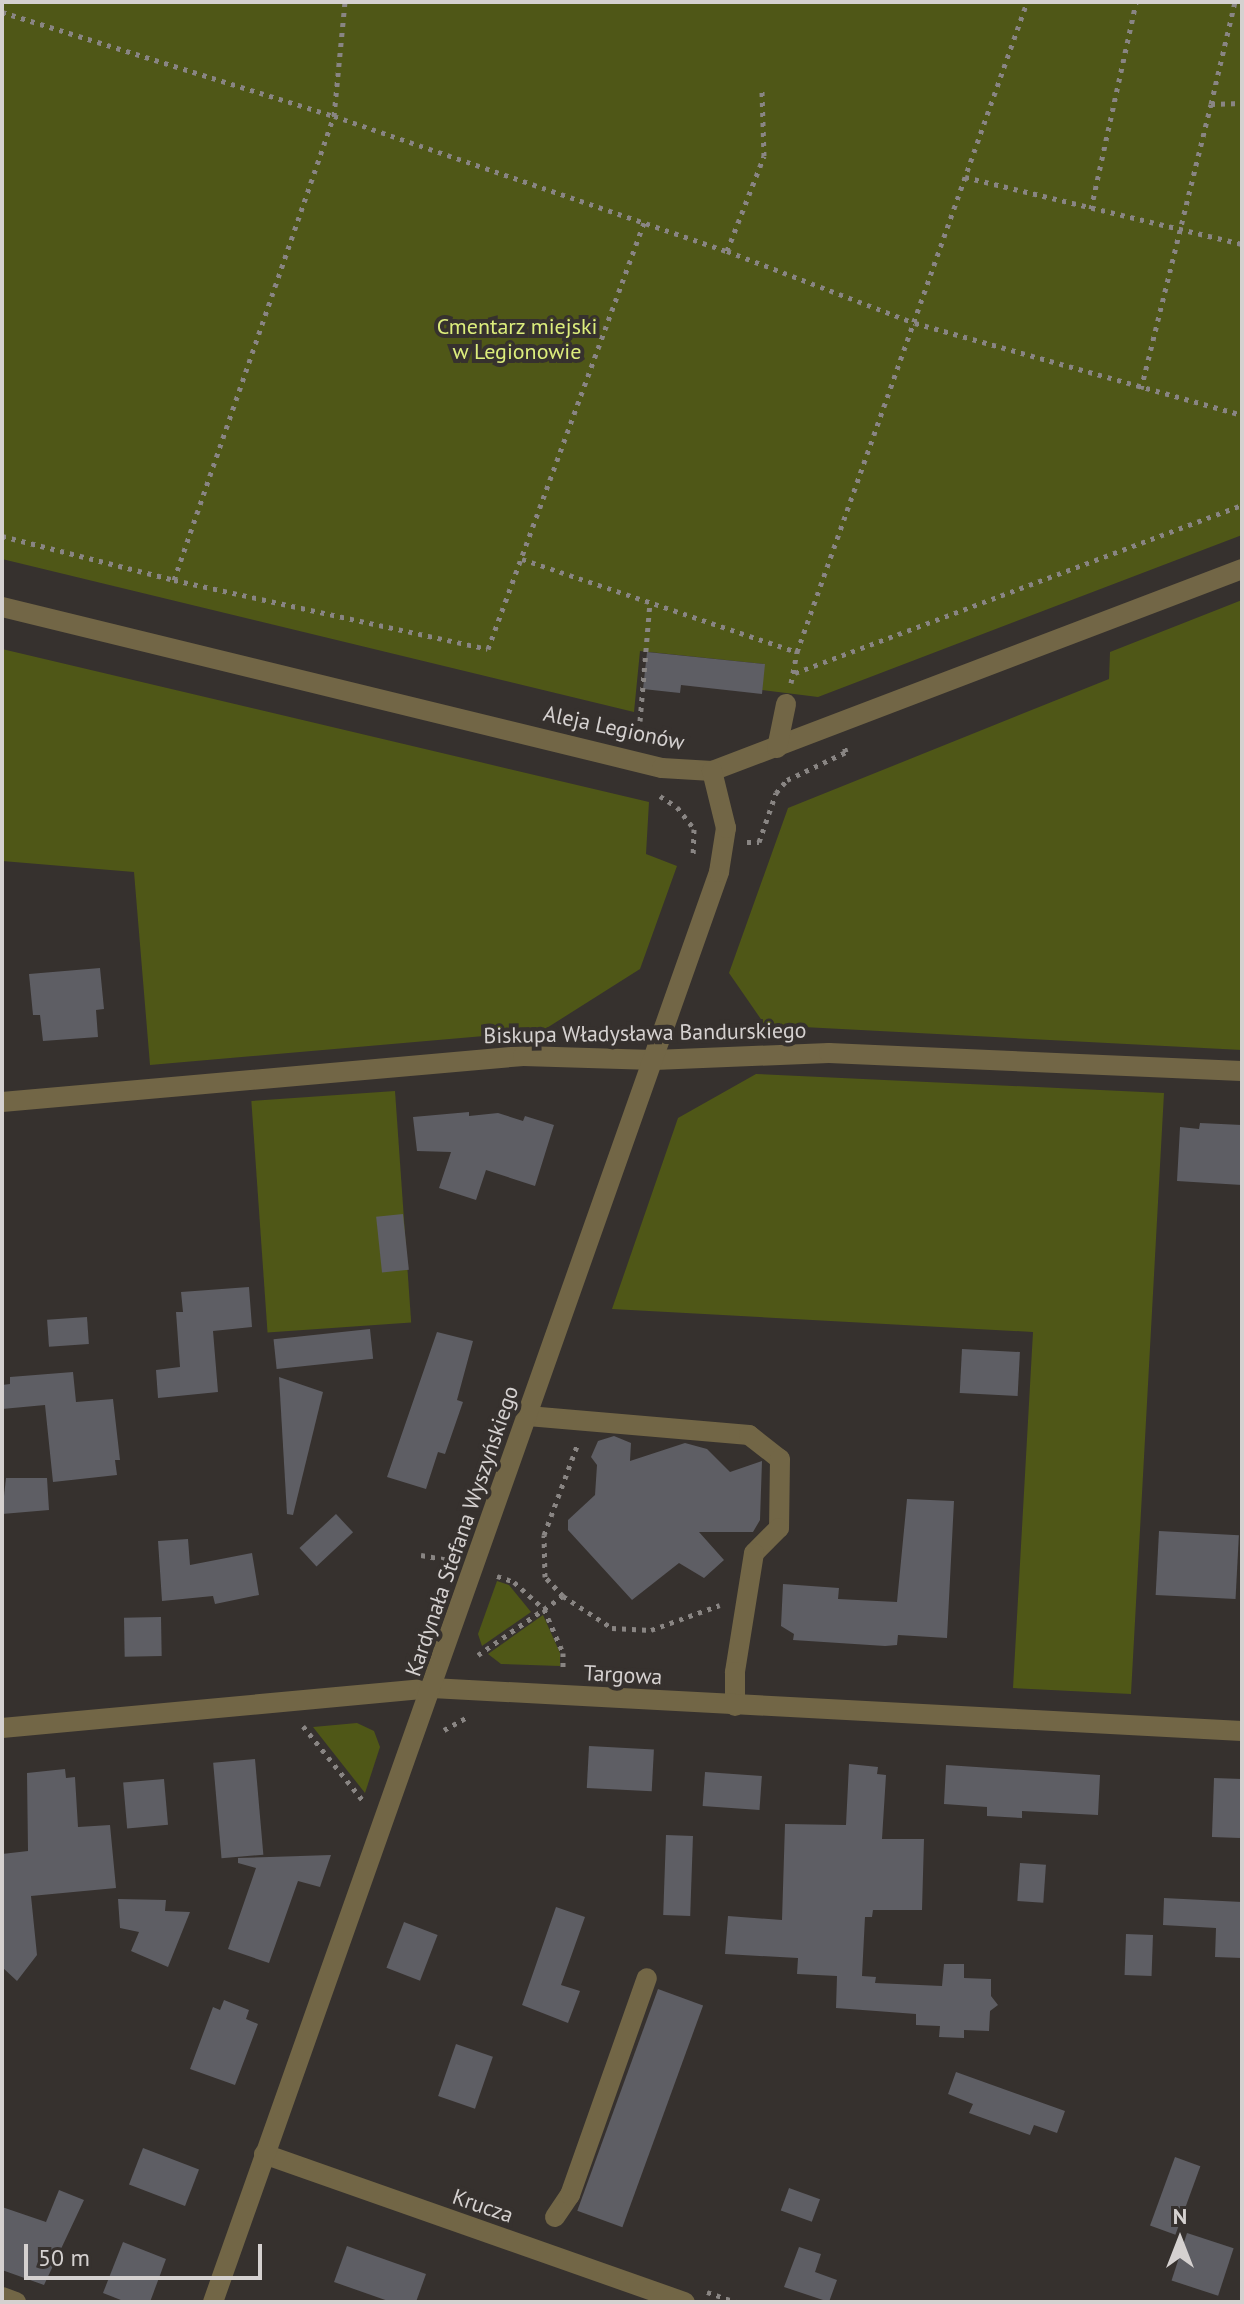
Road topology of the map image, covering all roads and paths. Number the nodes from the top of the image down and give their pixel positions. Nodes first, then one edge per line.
1 (345, 2) edge
2 (1027, 2) edge
3 (1136, 2) edge
4 (1235, 2) edge
5 (2, 12) edge
6 (762, 91) dead end
7 (1242, 103) edge
8 (1211, 104) junction
9 (334, 116) junction
10 (965, 177) junction
11 (1091, 209) junction
12 (644, 223) junction
13 (1178, 229) junction
14 (1242, 244) edge
15 (727, 251) junction
16 (915, 323) junction
17 (1141, 389) junction
18 (1242, 415) edge
19 (1242, 505) edge
20 (2, 536) edge
21 (521, 559) junction
22 (1242, 569) edge
23 (174, 580) junction
24 (650, 603) junction
25 (2, 607) edge
26 (797, 652) junction
27 (795, 673) junction
28 (786, 704) joint
29 (640, 721) dead end
30 (777, 748) junction
31 (846, 752) dead end
32 (712, 771) junction
33 (759, 842) dead end
34 (654, 1060) junction
35 (1242, 1071) edge
36 (2, 1102) edge
37 (528, 1416) junction
38 (587, 1420) junction
39 (421, 1555) dead end
40 (453, 1561) dead end
41 (494, 1575) dead end
42 (745, 1594) junction
43 (563, 1596) junction
44 (544, 1609) junction
45 (478, 1655) dead end
46 (563, 1669) dead end
47 (432, 1688) junction
48 (735, 1706) junction
49 (476, 1714) dead end
50 (302, 1721) dead end
51 (2, 1728) edge
52 (1242, 1731) edge
53 (436, 1742) dead end
54 (367, 1805) dead end
55 (647, 1978) dead end
56 (264, 2154) junction
57 (555, 2217) dead end
58 (689, 2294) edge
59 (2, 2297) edge
60 (16, 2302) edge
61 (213, 2302) edge
62 (736, 2302) edge

1 - 9 path
2 - 10 path
3 - 11 path
4 - 8 path
5 - 9 path
6 - 15 path
7 - 8 path
8 - 13 path
9 - 12 path
9 - 23 path
10 - 11 path
10 - 16 path
11 - 13 path
12 - 15 path
12 - 21 path
13 - 14 path
13 - 17 path
15 - 16 path
16 - 17 path
16 - 26 path
17 - 18 path
19 - 27 path
20 - 23 path
21 - 23 path
21 - 24 path
22 - 30 street, Aleja Legionów
24 - 26 path
24 - 29 path
25 - 32 street, Aleja Legionów
26 - 27 path
27 - 28 path
28 - 30 street
30 - 32 street, Aleja Legionów
31 - 33 path
32 - 34 street, Kardynała Stefana Wyszyńskiego
34 - 35 street, Biskupa Władysława Bandurskiego
34 - 36 street, Biskupa Władysława Bandurskiego
34 - 37 street, Kardynała Stefana Wyszyńskiego
37 - 38 street
37 - 47 street, Kardynała Stefana Wyszyńskiego
38 - 42 street
38 - 43 path
39 - 40 path
41 - 44 path
42 - 43 path
42 - 48 street
43 - 44 path
44 - 45 path
44 - 46 path
47 - 48 street, Targowa
47 - 51 street, Targowa
47 - 56 street, Kardynała Stefana Wyszyńskiego
48 - 52 street, Targowa
49 - 53 path
50 - 54 path
55 - 57 street
56 - 58 street, Krucza
56 - 61 street, Kardynała Stefana Wyszyńskiego
58 - 62 path
59 - 60 street

